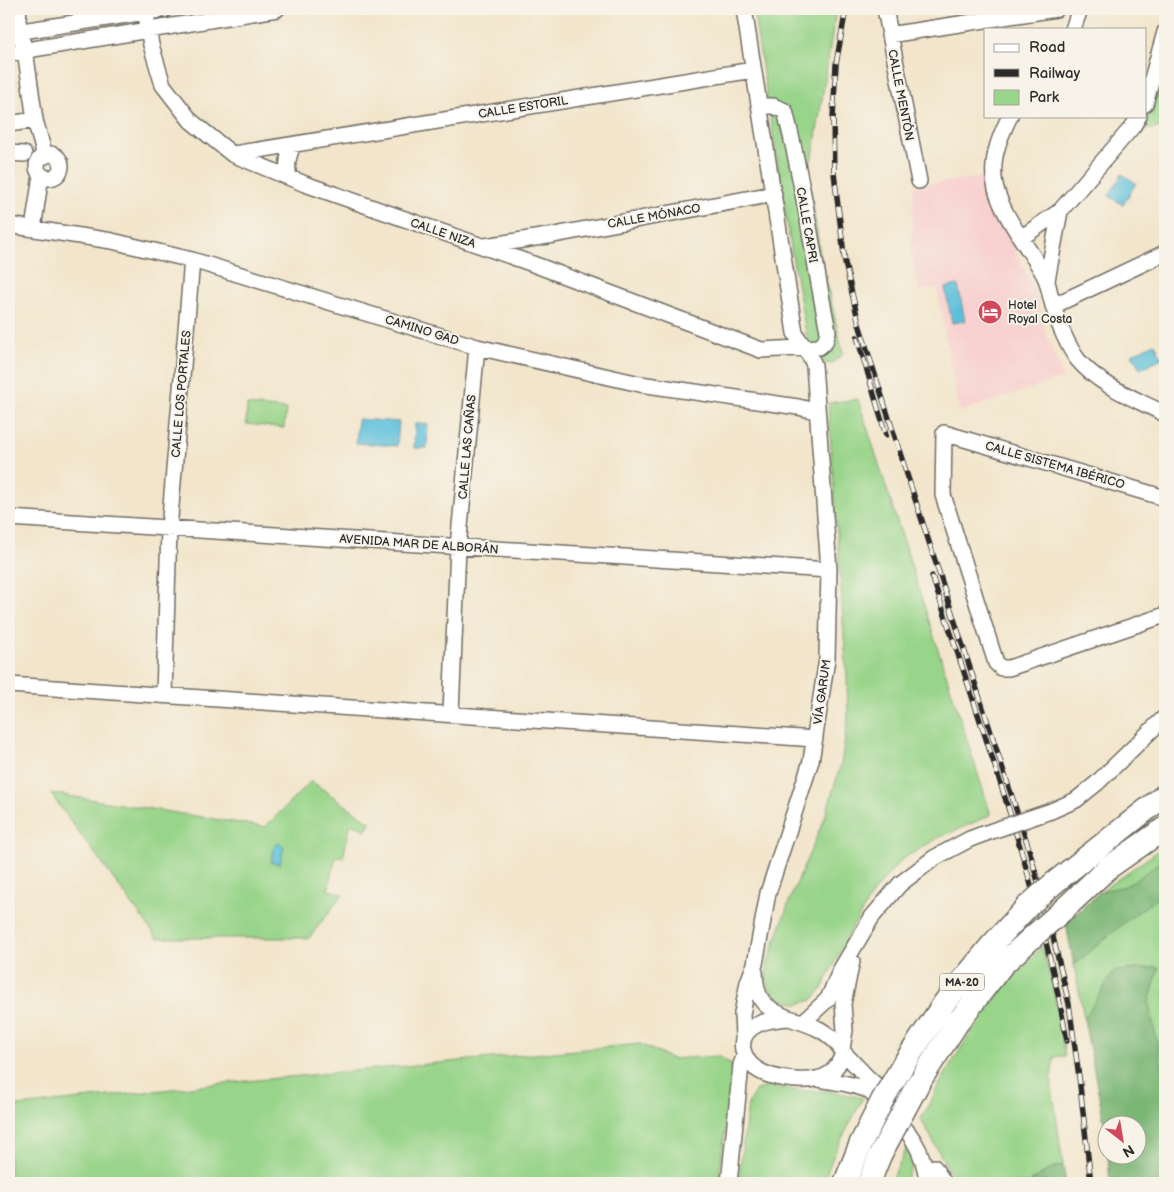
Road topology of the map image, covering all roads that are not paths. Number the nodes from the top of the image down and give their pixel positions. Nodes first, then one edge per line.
1 (19, 9) edge
2 (166, 9) edge
3 (277, 9) edge
4 (744, 9) edge
5 (885, 9) edge
6 (1056, 9) edge
7 (1080, 9) edge
8 (145, 10) edge
9 (1073, 28) edge
10 (148, 30) junction
11 (1165, 32) edge
12 (14, 33) edge
13 (889, 35) junction
14 (25, 50) junction
15 (9, 53) edge
16 (753, 70) junction
17 (1146, 100) edge
18 (759, 106) junction
19 (1009, 118) edge
20 (1138, 118) edge
21 (35, 120) junction
22 (9, 124) edge
23 (293, 144) junction
24 (232, 154) junction
25 (45, 156) junction
26 (41, 175) junction
27 (289, 178) junction
28 (919, 181) dead end
29 (774, 194) junction
30 (1060, 211) junction
31 (9, 225) edge
32 (33, 229) junction
33 (535, 238) junction
34 (1021, 238) junction
35 (482, 246) junction
36 (1165, 253) edge
37 (192, 260) junction
38 (532, 264) junction
39 (1047, 280) junction
40 (1053, 306) junction
41 (477, 347) junction
42 (803, 347) junction
43 (816, 411) junction
44 (1165, 414) edge
45 (1165, 498) edge
46 (9, 518) edge
47 (169, 529) junction
48 (458, 547) junction
49 (829, 570) junction
50 (1165, 615) edge
51 (9, 685) edge
52 (164, 695) junction
53 (451, 713) junction
54 (1165, 717) edge
55 (815, 739) junction
56 (1165, 795) edge
57 (1165, 828) edge
58 (856, 945) junction
59 (755, 964) junction
60 (796, 1020) junction
61 (743, 1036) junction
62 (842, 1051) junction
63 (744, 1056) junction
64 (816, 1079) junction
65 (934, 1167) junction
66 (729, 1183) edge
67 (845, 1183) edge
68 (869, 1183) edge
69 (927, 1183) edge
70 (934, 1183) edge
71 (944, 1183) edge

1 - 12 street
2 - 8 street
3 - 10 street
4 - 16 street
5 - 13 street, CALLE MENTÓN
6 - 13 street
7 - 9 street
8 - 10 street, CALLE NIZA
8 - 12 street
10 - 14 street
10 - 24 street, CALLE NIZA
11 - 17 street
12 - 14 street
13 - 28 street, CALLE MENTÓN
14 - 15 street
14 - 21 street
16 - 18 street
16 - 23 street, CALLE ESTORIL
18 - 29 street
18 - 42 street, CALLE CAPRI
19 - 34 street
20 - 30 street
21 - 22 street
21 - 25 street
23 - 24 street, CALLE ESTORIL
23 - 27 street
24 - 27 street, CALLE NIZA
25 - 26 street
25 - 26 street
26 - 32 street
27 - 35 street, CALLE NIZA
29 - 33 street, CALLE MÓNACO
29 - 42 street
30 - 34 street
30 - 39 street
31 - 32 street, CAMINO GAD
32 - 37 street, CAMINO GAD
33 - 35 street, CALLE MÓNACO
33 - 38 street
34 - 39 street
35 - 38 street, CALLE NIZA
36 - 40 street
37 - 41 street, CAMINO GAD
37 - 47 street, CALLE LOS PORTALES
38 - 42 street, CALLE NIZA
39 - 40 street
40 - 44 street
41 - 43 street, CAMINO GAD
41 - 48 street, CALLE LAS CAÑAS
42 - 43 street
43 - 49 street, VÍA GARUM
45 - 50 street, CALLE SISTEMA IBÉRICO
46 - 47 street, AVENIDA MAR DE ALBORÁN
47 - 48 street, AVENIDA MAR DE ALBORÁN
47 - 52 street, CALLE LOS PORTALES
48 - 49 street, AVENIDA MAR DE ALBORÁN
48 - 53 street, CALLE LAS CAÑAS
49 - 55 street, VÍA GARUM
51 - 52 street
52 - 53 street
53 - 55 street
54 - 58 street, bridge
55 - 59 street, VÍA GARUM
56 - 67 highway, MA-20, bridge
57 - 68 highway, MA-20, bridge
58 - 60 street
58 - 62 street
59 - 60 street, VÍA GARUM
59 - 61 street, VÍA GARUM
60 - 61 street
60 - 62 street
61 - 63 street
62 - 64 street
62 - 65 street
63 - 64 street
63 - 66 street
64 - 69 street
65 - 70 street
65 - 71 street

